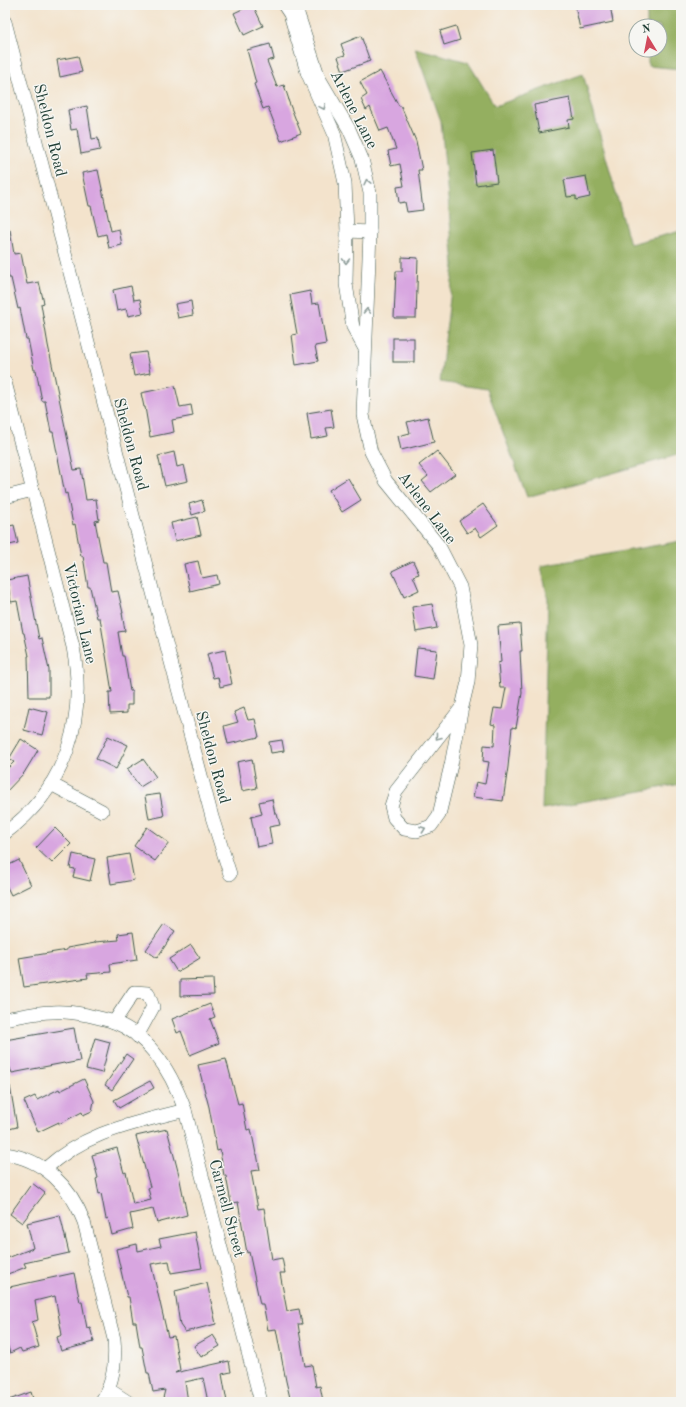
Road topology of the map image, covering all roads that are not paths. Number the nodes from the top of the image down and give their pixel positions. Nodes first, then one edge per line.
1 (284, 5) edge
2 (295, 5) edge
3 (5, 22) edge
4 (304, 51) junction
5 (347, 231) junction
6 (370, 232) junction
7 (366, 350) junction
8 (5, 382) edge
9 (33, 490) junction
10 (5, 497) edge
11 (462, 706) junction
12 (51, 784) junction
13 (102, 811) dead end
14 (5, 833) edge
15 (230, 874) dead end
16 (5, 1019) edge
17 (114, 1022) junction
18 (137, 1036) junction
19 (185, 1110) junction
20 (5, 1154) edge
21 (45, 1169) junction
22 (108, 1389) junction
23 (101, 1402) edge
24 (128, 1402) edge
25 (261, 1402) edge

1 - 4 street, Arlene Lane
2 - 4 street, Arlene Lane
3 - 15 street, Sheldon Road
4 -> 5 street, Arlene Lane
6 -> 4 street, Arlene Lane
5 - 6 street
5 -> 7 street, Arlene Lane
7 -> 6 street, Arlene Lane
7 - 11 street, Arlene Lane
8 - 9 street, Victorian Lane
9 - 10 street
9 - 12 street, Victorian Lane
11 -> 11 street, Arlene Lane
12 - 13 street
12 - 14 street, Victorian Lane
16 - 17 street, Carmell Street
17 - 18 street, Carmell Street
17 - 18 street
18 - 19 street, Carmell Street
19 - 21 street
19 - 25 street, Carmell Street
20 - 21 street
21 - 22 street
22 - 23 street
22 - 24 street

